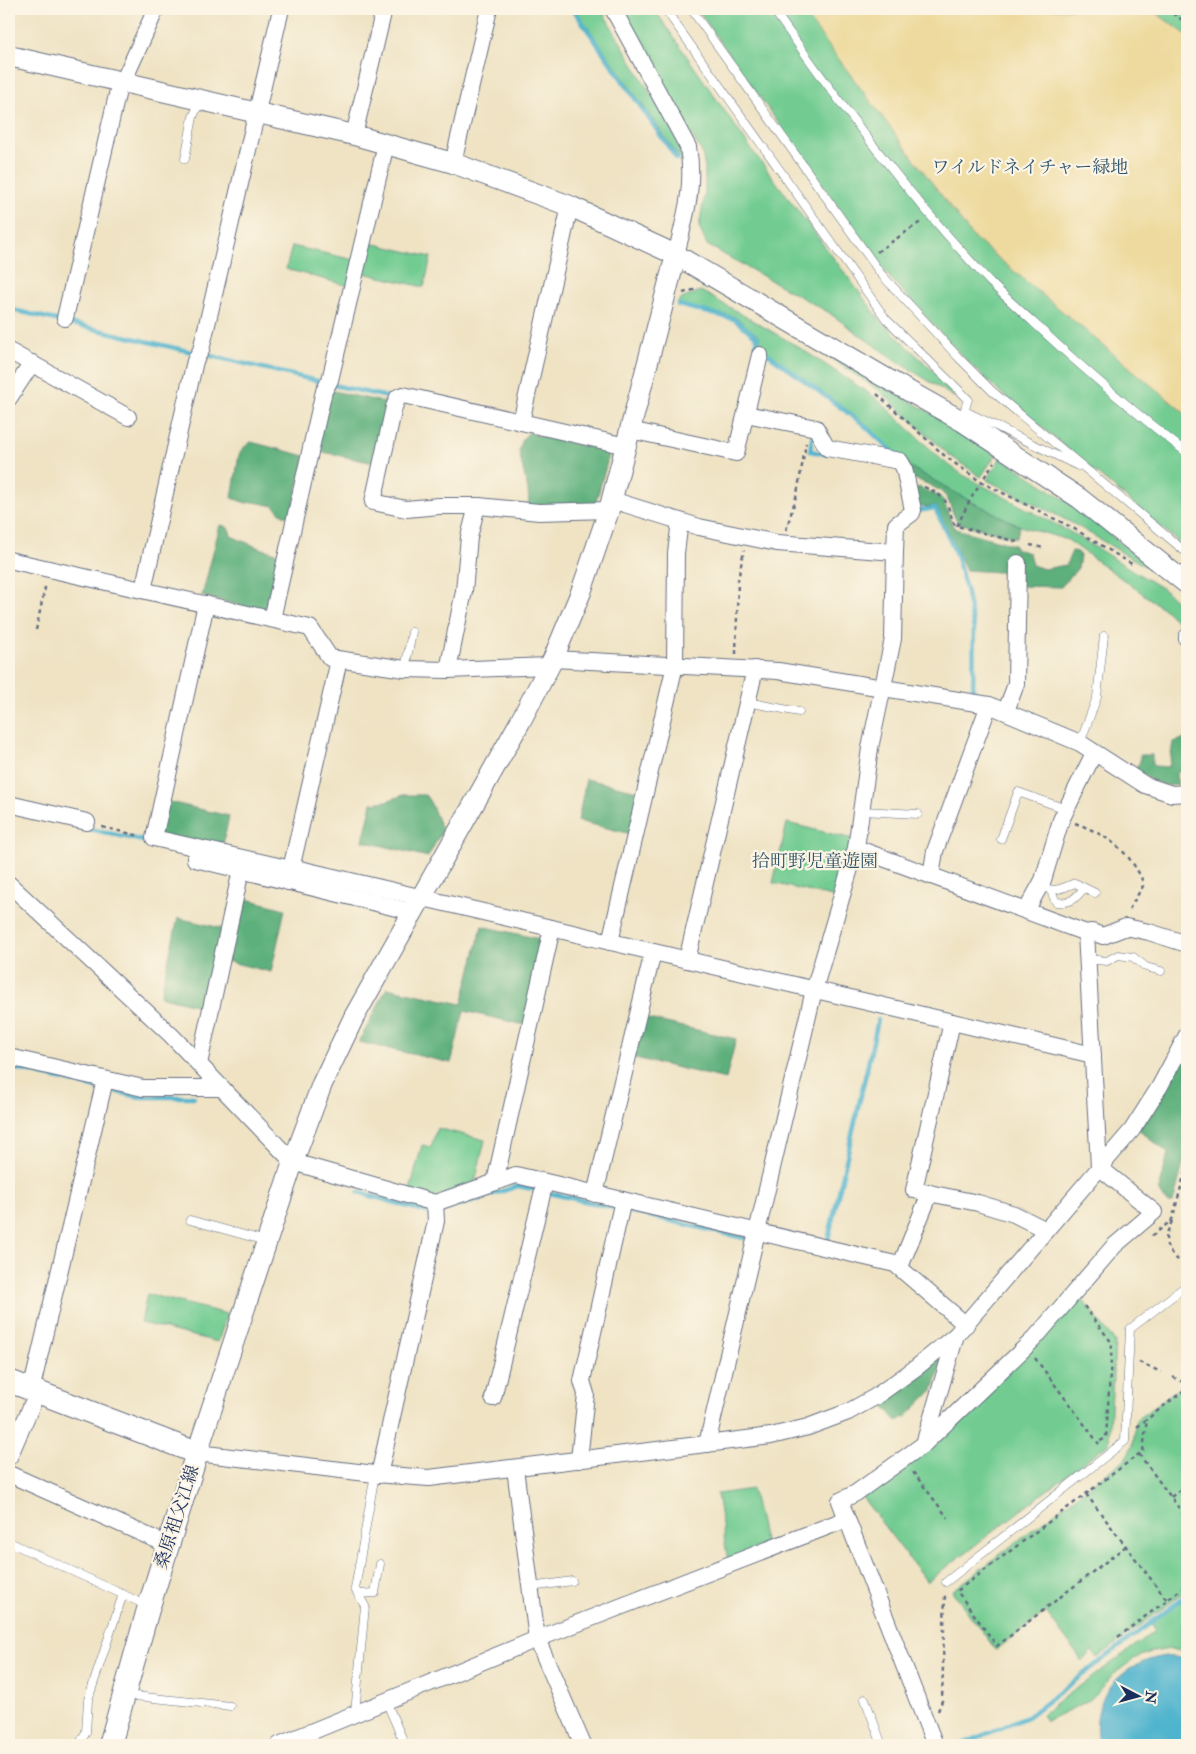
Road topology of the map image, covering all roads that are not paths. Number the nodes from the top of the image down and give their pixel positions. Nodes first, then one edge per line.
1 (156, 9) edge
2 (281, 9) edge
3 (384, 9) edge
4 (489, 9) edge
5 (613, 9) edge
6 (665, 9) edge
7 (691, 9) edge
8 (773, 9) edge
9 (9, 56) edge
10 (122, 82) junction
11 (200, 100) junction
12 (256, 112) junction
13 (354, 135) junction
14 (386, 144) junction
15 (184, 159) dead end
16 (452, 163) junction
17 (570, 206) junction
18 (676, 255) junction
19 (65, 318) dead end
20 (9, 351) edge
21 (760, 355) dead end
22 (32, 363) junction
23 (9, 398) edge
24 (746, 414) junction
25 (963, 416) junction
26 (128, 417) dead end
27 (521, 422) junction
28 (628, 438) junction
29 (1187, 453) edge
30 (1089, 472) junction
31 (611, 505) junction
32 (477, 506) junction
33 (680, 521) junction
34 (895, 552) junction
35 (1187, 553) edge
36 (9, 560) edge
37 (1018, 563) dead end
38 (1187, 584) edge
39 (143, 590) junction
40 (206, 604) junction
41 (272, 619) junction
42 (412, 632) dead end
43 (1104, 636) dead end
44 (339, 660) junction
45 (551, 663) junction
46 (675, 666) junction
47 (405, 669) junction
48 (448, 670) junction
49 (755, 670) junction
50 (882, 688) junction
51 (747, 702) junction
52 (989, 705) junction
53 (1006, 711) junction
54 (799, 712) dead end
55 (1080, 743) junction
56 (1094, 753) junction
57 (1187, 793) edge
58 (9, 804) edge
59 (862, 811) junction
60 (918, 814) dead end
61 (1064, 814) junction
62 (87, 822) road end
63 (1001, 839) dead end
64 (856, 848) junction
65 (195, 859) dead end
66 (241, 870) junction
67 (290, 872) junction
68 (931, 876) junction
69 (9, 884) edge
70 (1046, 888) junction
71 (1084, 888) junction
72 (1094, 893) dead end
73 (417, 905) junction
74 (1026, 911) junction
75 (552, 928) junction
76 (1086, 933) junction
77 (610, 942) junction
78 (1187, 944) edge
79 (653, 952) junction
80 (1087, 959) junction
81 (687, 960) junction
82 (1161, 971) dead end
83 (814, 990) junction
84 (952, 1022) junction
85 (1187, 1035) edge
86 (1093, 1055) junction
87 (9, 1057) edge
88 (199, 1064) junction
89 (105, 1080) junction
90 (222, 1088) junction
91 (293, 1162) junction
92 (1099, 1167) junction
93 (496, 1182) junction
94 (545, 1182) junction
95 (930, 1193) junction
96 (595, 1194) junction
97 (623, 1200) junction
98 (435, 1203) junction
99 (190, 1220) dead end
100 (1046, 1230) junction
101 (758, 1232) junction
102 (266, 1241) junction
103 (900, 1267) junction
104 (1187, 1285) edge
105 (961, 1330) junction
106 (9, 1381) edge
107 (34, 1392) junction
108 (493, 1398) dead end
109 (707, 1444) junction
110 (924, 1444) junction
111 (197, 1453) junction
112 (9, 1457) edge
113 (579, 1460) junction
114 (514, 1468) junction
115 (9, 1474) edge
116 (377, 1475) junction
117 (847, 1519) junction
118 (9, 1542) edge
119 (168, 1545) junction
120 (380, 1564) dead end
121 (572, 1581) dead end
122 (946, 1582) road end
123 (531, 1587) junction
124 (123, 1594) junction
125 (358, 1594) junction
126 (149, 1606) junction
127 (538, 1639) junction
128 (124, 1695) junction
129 (865, 1699) dead end
130 (386, 1701) junction
131 (230, 1706) dead end
132 (355, 1713) junction
133 (79, 1745) edge
134 (110, 1745) edge
135 (278, 1745) edge
136 (405, 1745) edge
137 (583, 1745) edge
138 (882, 1745) edge
139 (935, 1745) edge

1 - 10 street
2 - 12 street
3 - 13 street
4 - 16 street
5 - 18 street
6 - 25 lane
7 - 30 lane
8 - 29 lane
9 - 10 street
10 - 11 street
10 - 19 street
11 - 12 street
11 - 15 lane
12 - 13 street
12 - 39 street
13 - 14 street
14 - 16 street
14 - 41 street
16 - 17 street
17 - 18 street
17 - 27 street
18 - 25 street
18 - 28 street
20 - 22 street
21 - 24 street
22 - 23 street
22 - 26 street
24 - 28 street
24 - 34 street
25 - 30 lane
25 - 38 street
27 - 28 street
27 - 32 street
28 - 31 street
30 - 35 lane
31 - 32 street
31 - 33 street
31 - 45 street
32 - 48 street
33 - 34 street
33 - 46 street
34 - 50 street
36 - 39 street
37 - 53 street
39 - 40 street
40 - 41 street
40 - 67 street
41 - 44 street
42 - 47 lane
43 - 55 lane
44 - 47 street
44 - 67 street
45 - 46 street
45 - 48 street
45 - 73 street
46 - 49 street
46 - 77 street
47 - 48 street
49 - 50 street
49 - 51 street
50 - 52 street
50 - 59 street
51 - 54 lane
51 - 81 street
52 - 53 street
52 - 68 street
53 - 55 street
55 - 56 street
56 - 57 street
56 - 61 street
58 - 62 street
59 - 60 lane
59 - 64 street
61 - 63 lane
61 - 70 street
64 - 68 street
64 - 83 street
65 - 66 street
66 - 67 street
66 - 88 street
67 - 73 street
68 - 74 street
69 - 88 street
70 - 71 lane
70 - 71 lane
70 - 74 street
71 - 72 lane
73 - 75 street
73 - 91 street
74 - 76 street
75 - 77 street
75 - 93 street
76 - 78 street
76 - 80 street
77 - 79 street
79 - 81 street
79 - 96 street
80 - 82 lane
80 - 86 street
81 - 83 street
83 - 84 street
83 - 101 street
84 - 86 street
84 - 95 street
85 - 92 street
86 - 92 street
87 - 89 street
88 - 90 street
89 - 90 street
89 - 107 street
90 - 91 street
91 - 98 street
91 - 102 street
92 - 100 street
92 - 110 street
93 - 94 street
93 - 98 street
94 - 96 street
94 - 108 street
95 - 100 street
95 - 103 street
96 - 97 street
97 - 101 street
97 - 113 street
98 - 116 street
99 - 102 lane
100 - 105 street
101 - 103 street
101 - 109 street
102 - 111 street
103 - 105 street
104 - 122 lane
105 - 109 street
105 - 110 street
106 - 107 main road, 桑原祖父江線
107 - 111 main road, 桑原祖父江線
107 - 112 street
109 - 113 street
110 - 117 street
111 - 116 street
111 - 119 main road, 桑原祖父江線
113 - 114 street
114 - 116 street
114 - 123 street
115 - 119 street
116 - 125 lane
117 - 127 street
117 - 139 street
118 - 124 lane
119 - 126 main road, 桑原祖父江線
120 - 125 lane
121 - 123 lane
123 - 127 street
124 - 126 lane
124 - 133 lane
125 - 132 lane
126 - 128 main road, 桑原祖父江線
127 - 130 street
127 - 137 street
128 - 131 lane
128 - 134 main road, 桑原祖父江線
129 - 138 lane
130 - 132 street
130 - 136 lane
132 - 135 street

